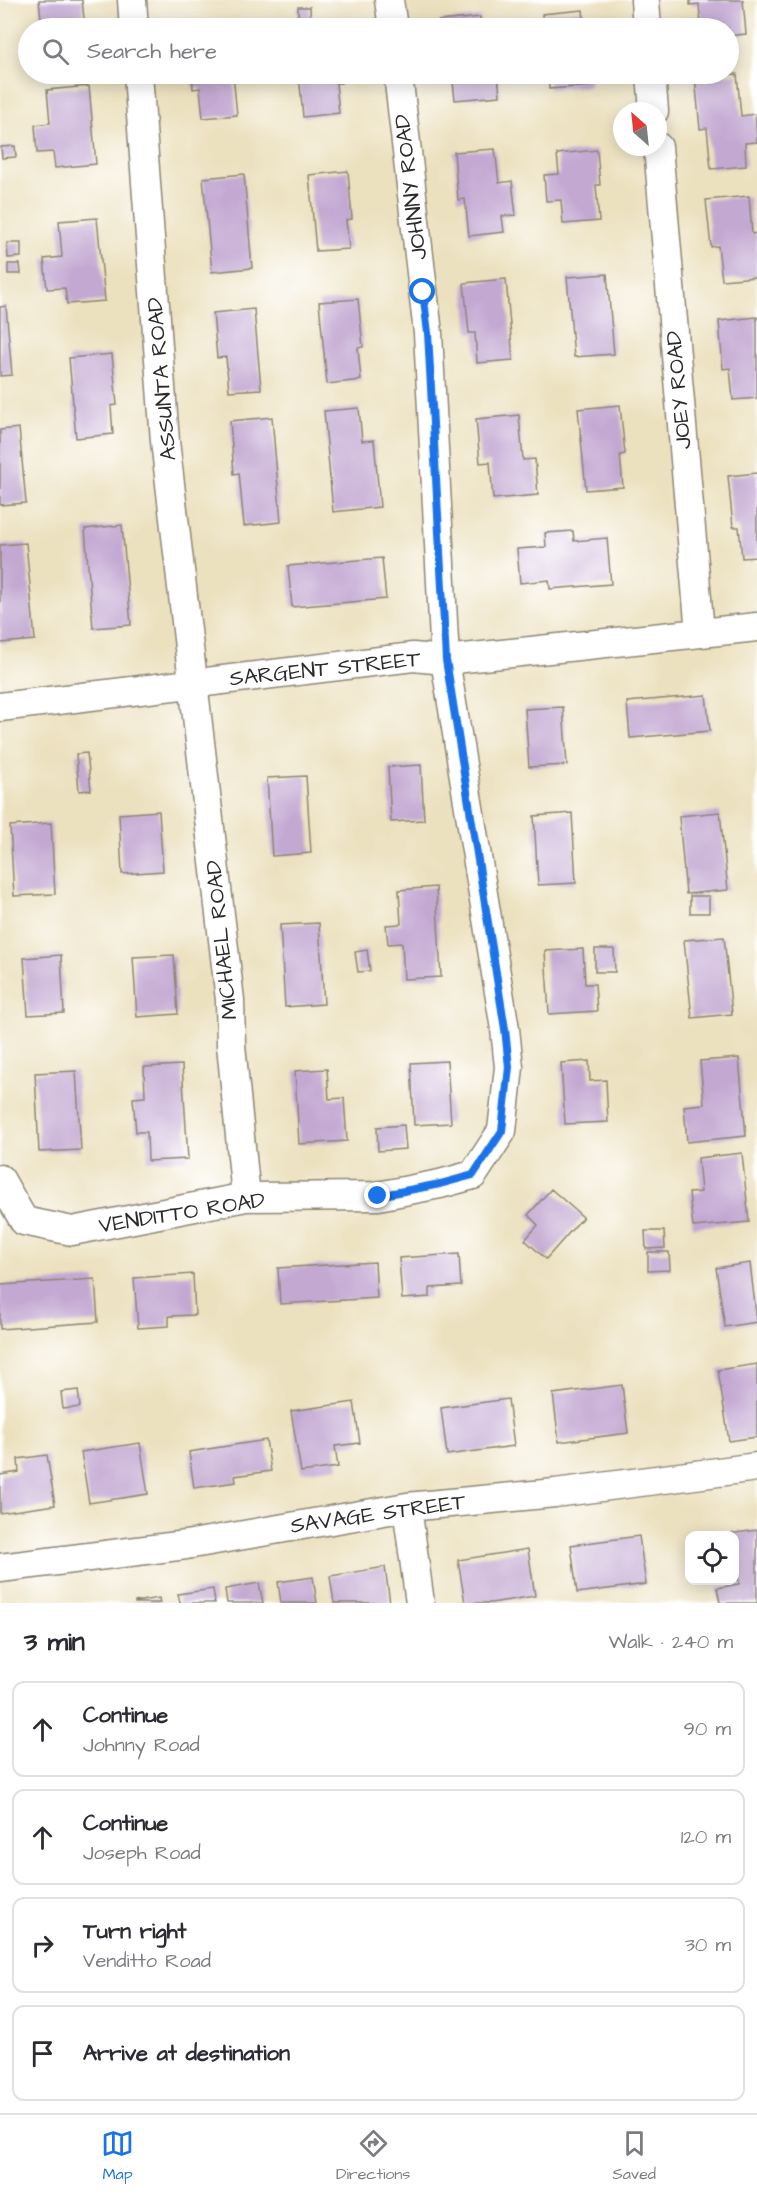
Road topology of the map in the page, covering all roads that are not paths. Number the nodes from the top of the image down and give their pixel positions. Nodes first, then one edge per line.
1 (132, 0) edge
2 (389, 0) edge
3 (645, 0) edge
4 (133, 18) edge
5 (392, 18) edge
6 (646, 18) edge
7 (139, 84) edge
8 (399, 84) edge
9 (652, 84) edge
10 (653, 102) edge
11 (659, 156) edge
12 (757, 627) edge
13 (700, 633) junction
14 (446, 660) junction
15 (194, 684) junction
16 (0, 707) edge
17 (484, 1158) joint
18 (0, 1179) edge
19 (246, 1197) junction
20 (757, 1467) edge
21 (407, 1507) junction
22 (0, 1568) edge
23 (420, 1603) edge

1 - 4 street
2 - 5 street
3 - 6 street
7 - 15 street, ASSUNTA ROAD
8 - 14 street, JOHNNY ROAD
9 - 10 street
11 - 13 street, JOEY ROAD
12 - 13 street, SARGENT STREET
13 - 14 street, SARGENT STREET
14 - 15 street, SARGENT STREET
14 - 17 street, JOHNNY ROAD
15 - 16 street, SARGENT STREET
15 - 19 street, MICHAEL ROAD
17 - 19 street, VENDITTO ROAD
18 - 19 street, VENDITTO ROAD
20 - 21 street, SAVAGE STREET
21 - 22 street, SAVAGE STREET
21 - 23 street

